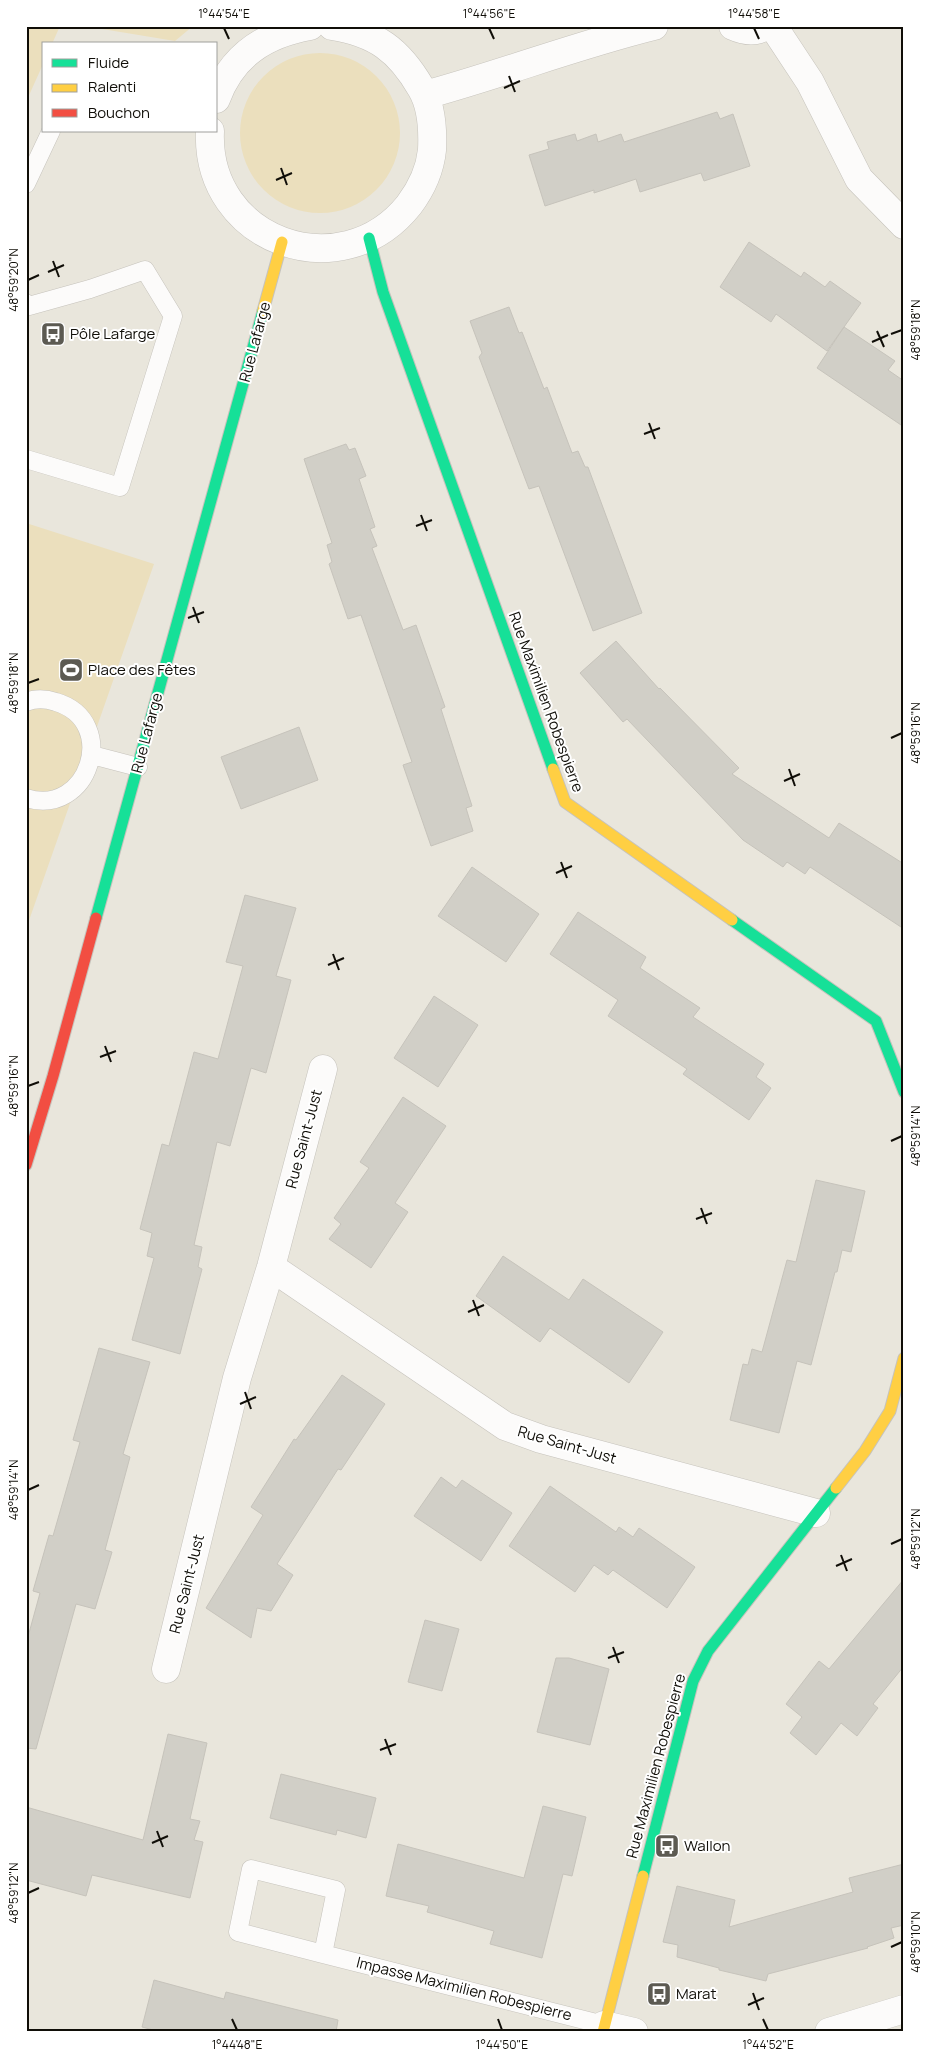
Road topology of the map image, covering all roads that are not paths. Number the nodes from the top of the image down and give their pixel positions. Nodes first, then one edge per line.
1 (332, 26) edge
2 (654, 26) edge
3 (733, 26) edge
4 (766, 26) edge
5 (773, 26) edge
6 (295, 28) edge
7 (218, 90) edge
8 (425, 95) junction
9 (51, 132) edge
10 (210, 132) edge
11 (26, 184) edge
12 (904, 225) edge
13 (369, 238) junction
14 (282, 242) junction
15 (26, 303) edge
16 (26, 459) edge
17 (26, 702) edge
18 (92, 755) junction
19 (138, 767) junction
20 (26, 798) edge
21 (323, 1068) dead end
22 (904, 1092) edge
23 (26, 1166) edge
24 (271, 1267) junction
25 (904, 1358) edge
26 (816, 1513) junction
27 (166, 1670) dead end
28 (323, 1954) junction
29 (904, 2009) edge
30 (604, 2028) edge
31 (634, 2032) edge
32 (829, 2032) edge

1 - 8 street
2 - 8 street
3 - 4 street
5 - 12 street
6 - 7 street
8 - 13 street
9 - 11 lane
10 - 14 street
13 - 14 street
13 - 22 street, Rue Maximilien Robespierre
14 - 19 street, Rue Lafarge
15 - 16 lane
17 - 18 lane
18 - 19 lane
18 - 20 lane
19 - 23 street, Rue Lafarge
21 - 24 street, Rue Saint-Just
24 - 26 street, Rue Saint-Just
24 - 27 street, Rue Saint-Just
25 - 26 street, Rue Maximilien Robespierre
26 - 30 street, Rue Maximilien Robespierre
28 - 28 lane, Impasse Maximilien Robespierre
28 - 30 lane, Impasse Maximilien Robespierre
29 - 32 street
30 - 31 street

